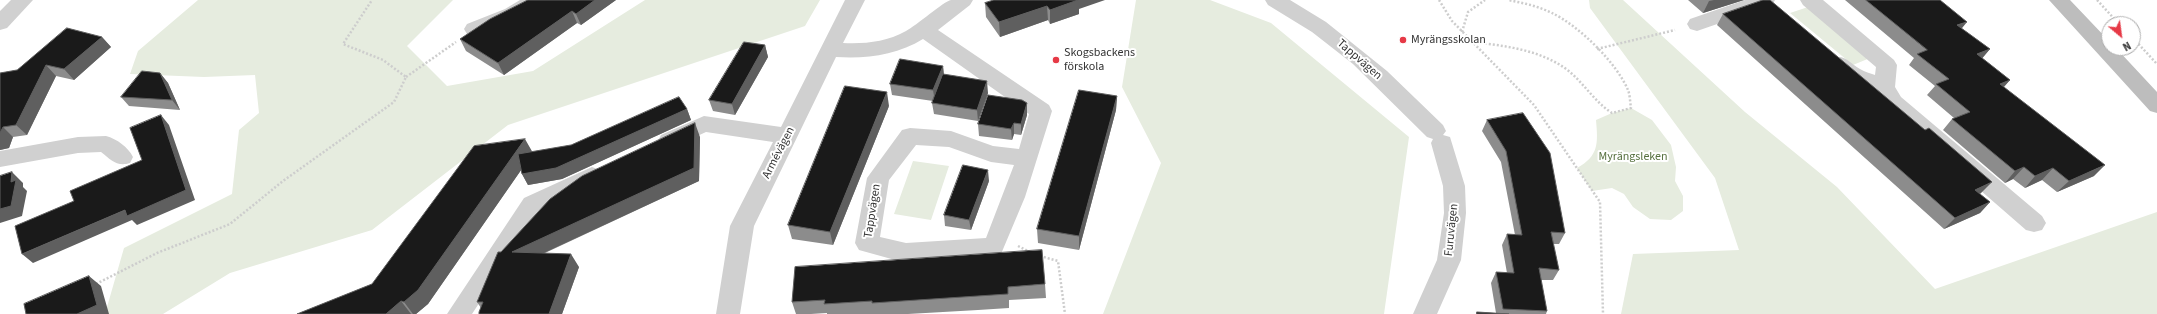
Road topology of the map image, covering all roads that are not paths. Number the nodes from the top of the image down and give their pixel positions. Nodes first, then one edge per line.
1 (23, 0) edge
2 (534, 0) edge
3 (855, 0) edge
4 (963, 0) edge
5 (1275, 0) edge
6 (1765, 0) edge
7 (1810, 0) edge
8 (2059, 0) edge
9 (1782, 15) edge
10 (0, 23) edge
11 (1697, 24) road end
12 (474, 29) edge
13 (924, 30) junction
14 (1823, 49) edge
15 (831, 50) junction
16 (1884, 87) junction
17 (2157, 105) edge
18 (787, 136) junction
19 (1438, 137) joint
20 (654, 148) edge
21 (122, 157) dead end
22 (1026, 158) junction
23 (0, 159) edge
24 (611, 168) edge
25 (2034, 223) dead end
26 (459, 314) edge
27 (728, 314) edge
28 (1425, 314) edge

1 - 10 street
2 - 12 street
3 - 15 street, Armévägen
4 - 13 street
5 - 19 street, Tappvägen
6 - 9 street
6 - 11 street
7 - 16 street
8 - 17 main road
13 - 15 street
13 - 22 street, Tappvägen
14 - 16 street
15 - 18 street, Armévägen
16 - 25 street
18 - 20 street
18 - 27 street, Armévägen
19 - 28 street, Furuvägen
21 - 23 street
22 - 22 street, Tappvägen
24 - 26 street

